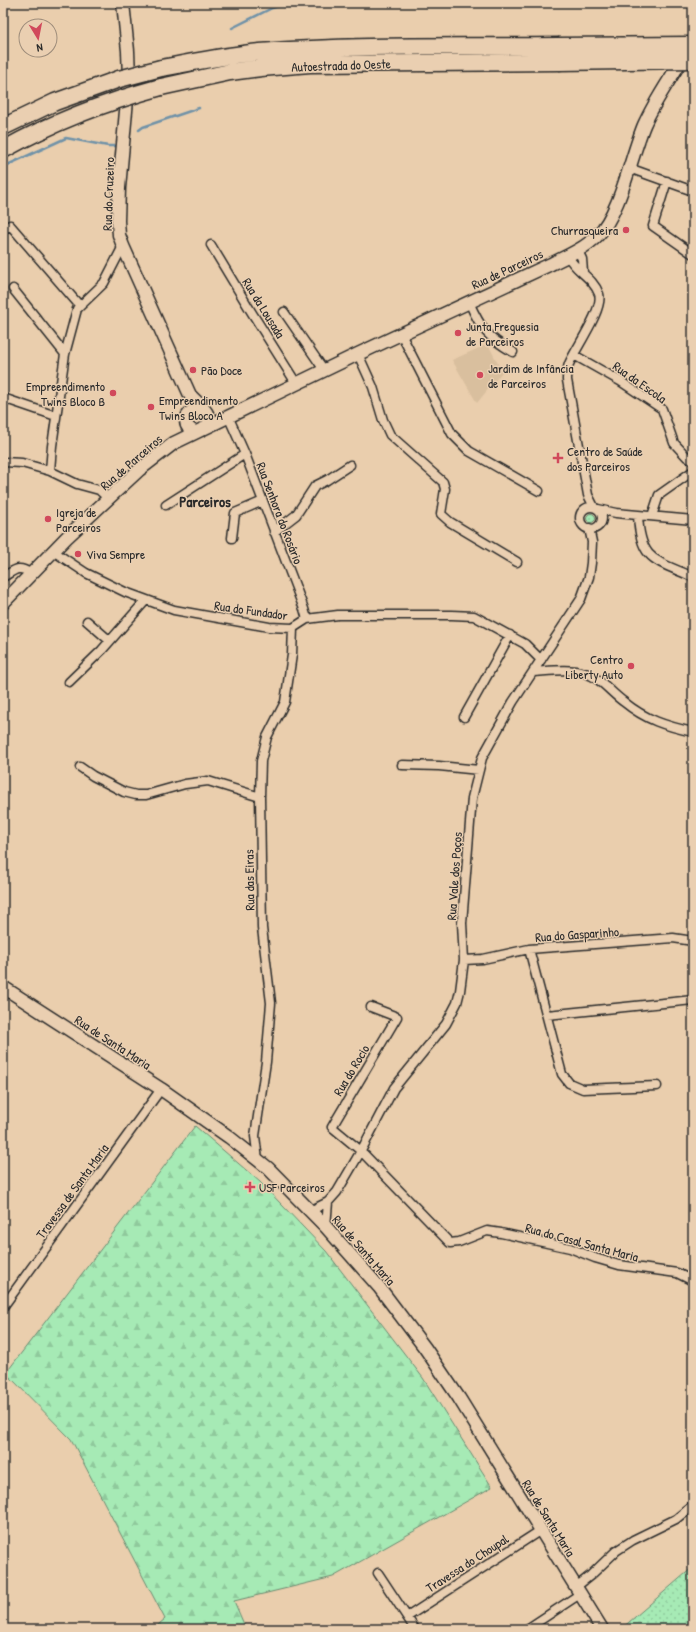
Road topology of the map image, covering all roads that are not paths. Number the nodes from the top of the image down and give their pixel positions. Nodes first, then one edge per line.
1 (122, 3) edge
2 (693, 41) edge
3 (693, 45) edge
4 (559, 54) junction
5 (693, 60) edge
6 (3, 127) edge
7 (3, 150) edge
8 (629, 168) junction
9 (667, 181) junction
10 (693, 191) edge
11 (3, 230) edge
12 (211, 245) dead end
13 (123, 246) junction
14 (573, 253) junction
15 (693, 254) edge
16 (13, 288) dead end
17 (469, 302) junction
18 (80, 306) junction
19 (284, 312) dead end
20 (400, 334) junction
21 (513, 352) dead end
22 (65, 354) junction
23 (358, 354) junction
24 (574, 355) junction
25 (324, 370) junction
26 (296, 384) junction
27 (190, 395) junction
28 (3, 398) edge
29 (205, 411) junction
30 (56, 416) junction
31 (228, 416) junction
32 (187, 418) junction
33 (208, 426) junction
34 (195, 432) junction
35 (174, 443) junction
36 (245, 454) junction
37 (693, 461) edge
38 (3, 462) edge
39 (350, 465) dead end
40 (50, 471) junction
41 (693, 471) edge
42 (539, 491) dead end
43 (588, 495) junction
44 (109, 499) junction
45 (263, 501) junction
46 (166, 505) dead end
47 (596, 508) junction
48 (584, 509) junction
49 (616, 513) junction
50 (638, 515) junction
51 (652, 516) junction
52 (693, 520) edge
53 (599, 524) junction
54 (589, 528) junction
55 (274, 532) junction
56 (232, 538) dead end
57 (592, 542) junction
58 (53, 550) junction
59 (517, 562) dead end
60 (30, 573) junction
61 (3, 576) edge
62 (693, 577) edge
63 (146, 600) junction
64 (3, 603) edge
65 (88, 620) dead end
66 (307, 620) junction
67 (293, 628) junction
68 (510, 635) junction
69 (110, 642) junction
70 (541, 660) junction
71 (533, 672) junction
72 (69, 682) dead end
73 (464, 717) dead end
74 (693, 732) edge
75 (402, 764) dead end
76 (80, 767) dead end
77 (479, 770) junction
78 (260, 797) junction
79 (693, 941) edge
80 (529, 949) junction
81 (464, 960) junction
82 (3, 987) edge
83 (693, 1000) edge
84 (371, 1007) dead end
85 (547, 1015) junction
86 (658, 1086) dead end
87 (161, 1089) junction
88 (255, 1136) junction
89 (243, 1149) junction
90 (361, 1151) junction
91 (258, 1160) junction
92 (328, 1202) junction
93 (310, 1212) junction
94 (326, 1227) junction
95 (693, 1281) edge
96 (3, 1306) edge
97 (693, 1505) edge
98 (541, 1530) junction
99 (378, 1573) dead end
100 (578, 1590) junction
101 (407, 1617) junction
102 (415, 1629) edge
103 (527, 1629) edge
104 (602, 1629) edge

1 - 13 street, Rua do Cruzeiro
2 - 8 street, Rua de Parceiros
3 - 4 highway, Autoestrada do Oeste, bridge
4 - 5 highway, Autoestrada do Oeste, bridge
4 - 6 highway, Autoestrada do Oeste, bridge
4 - 7 highway, Autoestrada do Oeste, bridge
8 - 9 street
8 - 14 street, Rua de Parceiros
9 - 10 street
9 - 15 street
11 - 18 street
12 - 26 street, Rua da Lousada
13 - 18 street
13 - 27 street, Rua do Cruzeiro
14 - 17 street, Rua de Parceiros
14 - 24 street
16 - 22 street
17 - 20 street, Rua de Parceiros
17 - 21 street
18 - 22 street
19 - 25 street
20 - 23 street, Rua de Parceiros
20 - 42 street
22 - 30 street
23 - 25 street, Rua de Parceiros
23 - 59 street
24 - 37 street, Rua da Escola
24 - 43 street
25 - 26 street, Rua de Parceiros
26 - 31 street, Rua de Parceiros
27 - 29 street, Rua do Cruzeiro
27 - 32 street, Rua do Cruzeiro
28 - 30 street
29 - 31 street
29 - 32 street
29 - 33 street
30 - 40 street
31 - 33 street, Rua de Parceiros
31 - 36 street, Rua Senhora do Rosário
32 - 34 street
32 - 35 street
33 - 34 street
34 - 35 street, Rua de Parceiros
35 - 44 street, Rua de Parceiros
36 - 45 street, Rua Senhora do Rosário
36 - 46 street
38 - 40 street
39 - 55 street
40 - 44 street
41 - 51 street
43 - 47 street
43 - 48 street
44 - 58 street, Rua de Parceiros
45 - 55 street, Rua Senhora do Rosário
45 - 56 street
47 - 48 street
47 - 49 street
47 - 53 street
48 - 54 street
49 - 50 street
49 - 53 street
50 - 51 street
50 - 62 street
51 - 52 street
53 - 54 street
53 - 57 street, Rua Vale dos Poços
54 - 57 street, Rua Vale dos Poços
55 - 66 street, Rua Senhora do Rosário
57 - 70 street, Rua Vale dos Poços
58 - 60 street, Rua de Parceiros
58 - 63 street, Rua do Fundador
60 - 61 street
60 - 64 street, Rua de Parceiros
63 - 67 street, Rua do Fundador
63 - 69 street
65 - 69 street
66 - 67 street, Rua do Fundador
66 - 68 street, Rua do Fundador
67 - 78 street, Rua das Eiras
68 - 70 street, Rua do Fundador
68 - 73 street
69 - 72 street
70 - 71 street, Rua Vale dos Poços
71 - 74 street
71 - 77 street, Rua Vale dos Poços
75 - 77 street
76 - 78 street
77 - 81 street, Rua Vale dos Poços
78 - 88 street, Rua das Eiras
79 - 80 street, Rua do Gasparinho
80 - 81 street, Rua do Gasparinho
80 - 85 street
81 - 90 street, Rua Vale dos Poços
82 - 87 street, Rua de Santa Maria
83 - 85 street
84 - 90 street, Rua do Rocio
85 - 86 street
87 - 89 street, Rua de Santa Maria
87 - 96 street, Travessa de Santa Maria
88 - 89 street
88 - 91 street, Rua das Eiras
89 - 91 street, Rua de Santa Maria
90 - 92 street, Rua Vale dos Poços
90 - 95 street, Rua do Casal Santa Maria
91 - 93 street, Rua de Santa Maria
92 - 93 street, Rua Vale dos Poços
92 - 94 street
93 - 94 street, Rua de Santa Maria
94 - 98 street, Rua de Santa Maria
97 - 100 street
98 - 100 street, Rua de Santa Maria
98 - 101 street, Travessa do Choupal
99 - 101 street
100 - 103 street
100 - 104 street, Rua de Santa Maria
101 - 102 street

